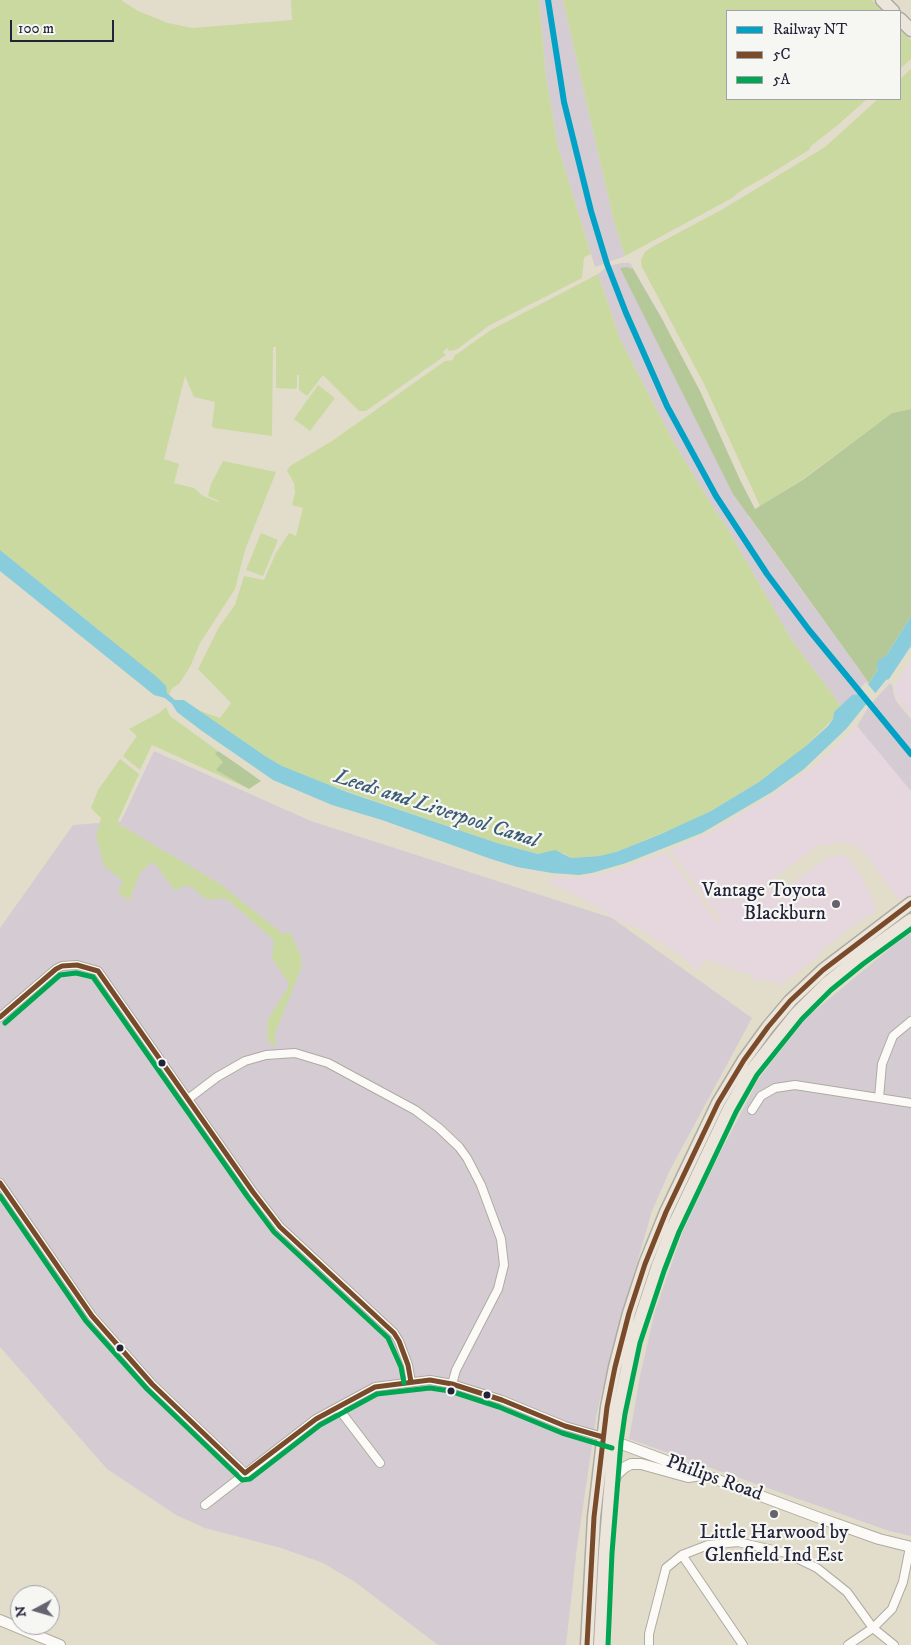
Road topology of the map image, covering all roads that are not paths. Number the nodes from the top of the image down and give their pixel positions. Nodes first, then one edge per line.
1 (882, 0) edge
2 (892, 10) edge
3 (901, 20) edge
4 (911, 30) edge
5 (911, 903) edge
6 (911, 920) edge
7 (0, 1017) edge
8 (911, 1020) edge
9 (879, 1098) junction
10 (188, 1099) junction
11 (911, 1103) edge
12 (752, 1110) dead end
13 (0, 1182) edge
14 (410, 1382) junction
15 (452, 1384) junction
16 (338, 1408) junction
17 (608, 1439) junction
18 (380, 1463) dead end
19 (245, 1473) junction
20 (703, 1475) junction
21 (610, 1487) junction
22 (205, 1505) dead end
23 (911, 1547) edge
24 (682, 1555) junction
25 (0, 1620) edge
26 (873, 1628) junction
27 (60, 1645) edge
28 (586, 1645) edge
29 (600, 1645) edge
30 (649, 1645) edge
31 (743, 1645) edge
32 (848, 1645) edge
33 (894, 1645) edge

1 - 2 main road
3 - 4 main road
5 - 17 main road
6 - 17 main road
7 - 10 street
8 - 9 street
9 - 11 street
9 - 12 street
10 - 14 street
10 - 15 street
13 - 19 street
14 - 15 street
14 - 16 street
15 - 17 street
16 - 18 street
16 - 19 street
17 - 20 street, Philips Road
17 - 21 main road
17 - 28 main road
19 - 22 street
20 - 21 street
20 - 23 street, Philips Road
21 - 29 main road
23 - 26 street
24 - 26 street
24 - 30 street
24 - 31 street
25 - 27 street
26 - 32 street
26 - 33 street

